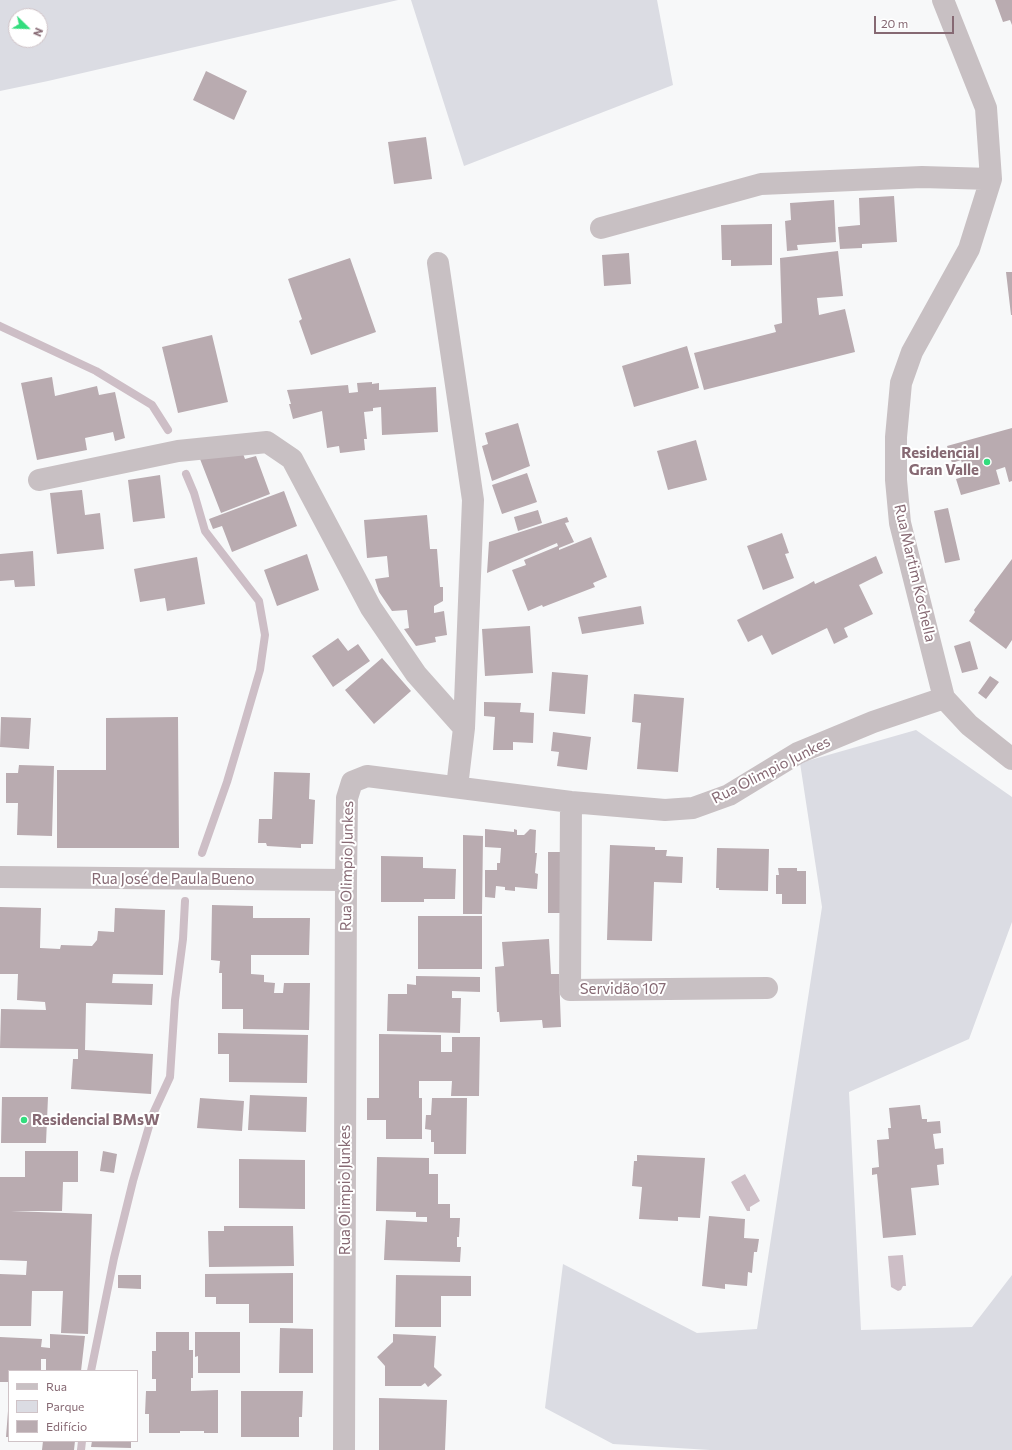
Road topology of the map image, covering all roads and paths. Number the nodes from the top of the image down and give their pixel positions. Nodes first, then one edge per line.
1 (943, 0) edge
2 (991, 179) junction
3 (601, 228) dead end
4 (438, 263) dead end
5 (39, 480) dead end
6 (944, 698) junction
7 (464, 728) junction
8 (1012, 759) edge
9 (457, 787) junction
10 (571, 802) junction
11 (0, 877) edge
12 (346, 880) junction
13 (767, 988) dead end
14 (344, 1450) edge

1 - 2 street, Rua Martim Kochella
2 - 3 street
2 - 6 street, Rua Martim Kochella
4 - 7 street
5 - 7 street
6 - 8 street, Rua Martim Kochella
6 - 10 street, Rua Olimpio Junkes
7 - 9 street
9 - 10 street, Rua Olimpio Junkes
9 - 12 street, Rua Olimpio Junkes
10 - 13 street, Servidão 107
11 - 12 street, Rua José de Paula Bueno
12 - 14 street, Rua Olimpio Junkes

